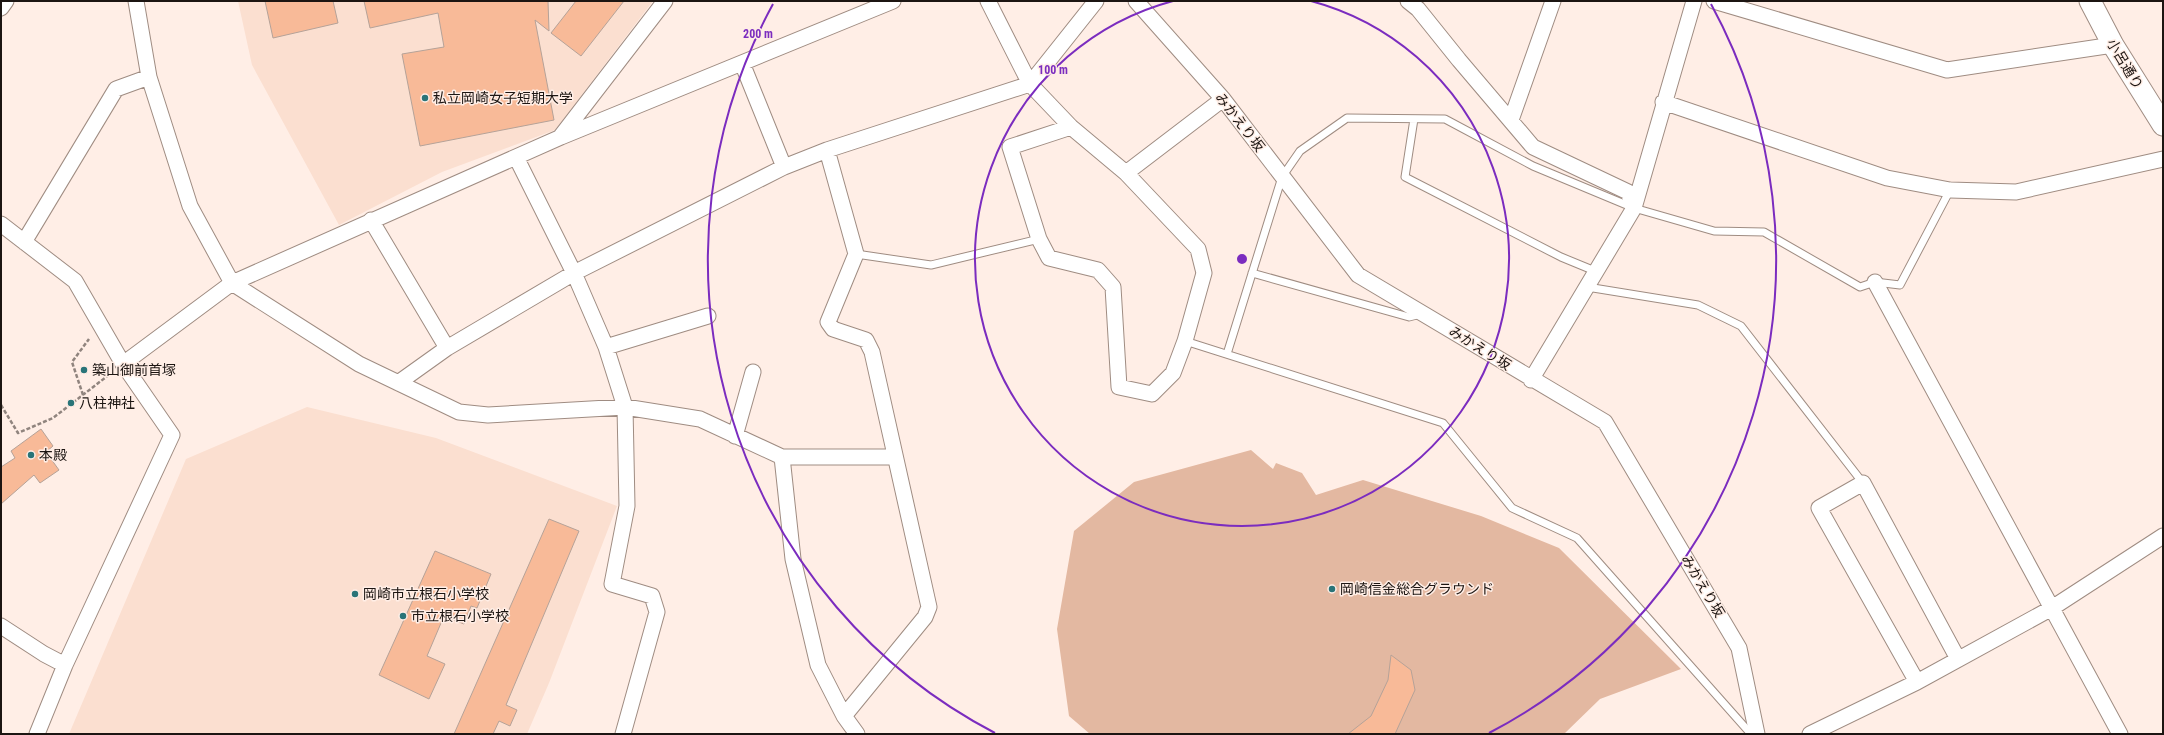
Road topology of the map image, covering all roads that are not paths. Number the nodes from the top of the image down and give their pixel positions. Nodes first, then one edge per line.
1 (6, 1) edge
2 (136, 1) edge
3 (665, 1) edge
4 (893, 1) edge
5 (988, 1) edge
6 (1096, 1) edge
7 (1136, 1) edge
8 (1408, 1) edge
9 (1553, 1) edge
10 (1694, 1) edge
11 (1714, 1) edge
12 (2090, 1) edge
13 (1, 8) edge
14 (2113, 45) junction
15 (742, 63) junction
16 (149, 77) junction
17 (1030, 84) junction
18 (1223, 99) junction
19 (1663, 102) junction
20 (1414, 119) junction
21 (1511, 120) junction
22 (2163, 125) edge
23 (1071, 127) junction
24 (561, 137) junction
25 (827, 150) junction
26 (516, 156) junction
27 (2163, 158) edge
28 (784, 167) junction
29 (1126, 173) junction
30 (1282, 177) junction
31 (1950, 190) junction
32 (1634, 208) junction
33 (371, 220) junction
34 (1, 224) edge
35 (1039, 239) junction
36 (24, 242) junction
37 (856, 254) junction
38 (1595, 271) junction
39 (574, 273) junction
40 (1252, 273) junction
41 (1876, 282) junction
42 (232, 283) junction
43 (1587, 287) junction
44 (1425, 313) junction
45 (708, 316) dead end
46 (1185, 341) junction
47 (606, 347) junction
48 (447, 348) junction
49 (1227, 354) junction
50 (123, 364) junction
51 (753, 372) dead end
52 (1531, 380) junction
53 (398, 382) junction
54 (625, 407) junction
55 (736, 436) junction
56 (782, 457) junction
57 (896, 457) junction
58 (1863, 483) junction
59 (2163, 536) edge
60 (2052, 608) junction
61 (1, 626) edge
62 (1958, 659) junction
63 (66, 665) junction
64 (1917, 682) junction
65 (844, 716) junction
66 (37, 734) edge
67 (623, 734) edge
68 (857, 734) edge
69 (1751, 734) edge
70 (1756, 734) edge
71 (1810, 734) edge
72 (2120, 734) edge

1 - 13 street
2 - 16 street
3 - 24 street
4 - 15 street
5 - 17 street
6 - 17 street
7 - 18 street, みかえり坂
8 - 21 street
9 - 21 street
10 - 19 street
11 - 14 street
12 - 14 street, 小呂通り
14 - 22 street, 小呂通り
15 - 24 street
15 - 28 street
16 - 36 street
16 - 42 street
17 - 23 street
17 - 25 street
18 - 29 street
18 - 30 street, みかえり坂
19 - 31 street
19 - 32 street
20 - 30 lane
20 - 32 lane
20 - 38 lane
21 - 32 street
23 - 29 street
23 - 35 street
24 - 26 street
25 - 28 street
25 - 37 street
26 - 33 street
26 - 39 street
27 - 31 street
28 - 39 street
29 - 46 street
30 - 40 lane
30 - 44 street, みかえり坂
31 - 41 lane
32 - 38 street
32 - 41 lane
33 - 42 street
33 - 48 street
34 - 36 street
35 - 37 lane
35 - 46 street
36 - 50 street
37 - 57 street
38 - 43 street
39 - 47 street
39 - 48 street
40 - 44 lane
40 - 49 lane
41 - 60 street
42 - 50 street
42 - 53 street
43 - 52 street
43 - 58 lane
44 - 52 street, みかえり坂
45 - 47 street
46 - 49 lane
47 - 54 street
48 - 53 street
49 - 69 lane
50 - 63 street
51 - 55 street
52 - 70 street, みかえり坂
53 - 54 street
54 - 55 street
54 - 67 street
55 - 56 street
56 - 57 street
56 - 65 street
57 - 65 street
58 - 62 street
58 - 64 street
59 - 60 street
60 - 62 street
60 - 72 street
61 - 63 street
62 - 64 street
63 - 66 street
64 - 71 street
65 - 68 street

